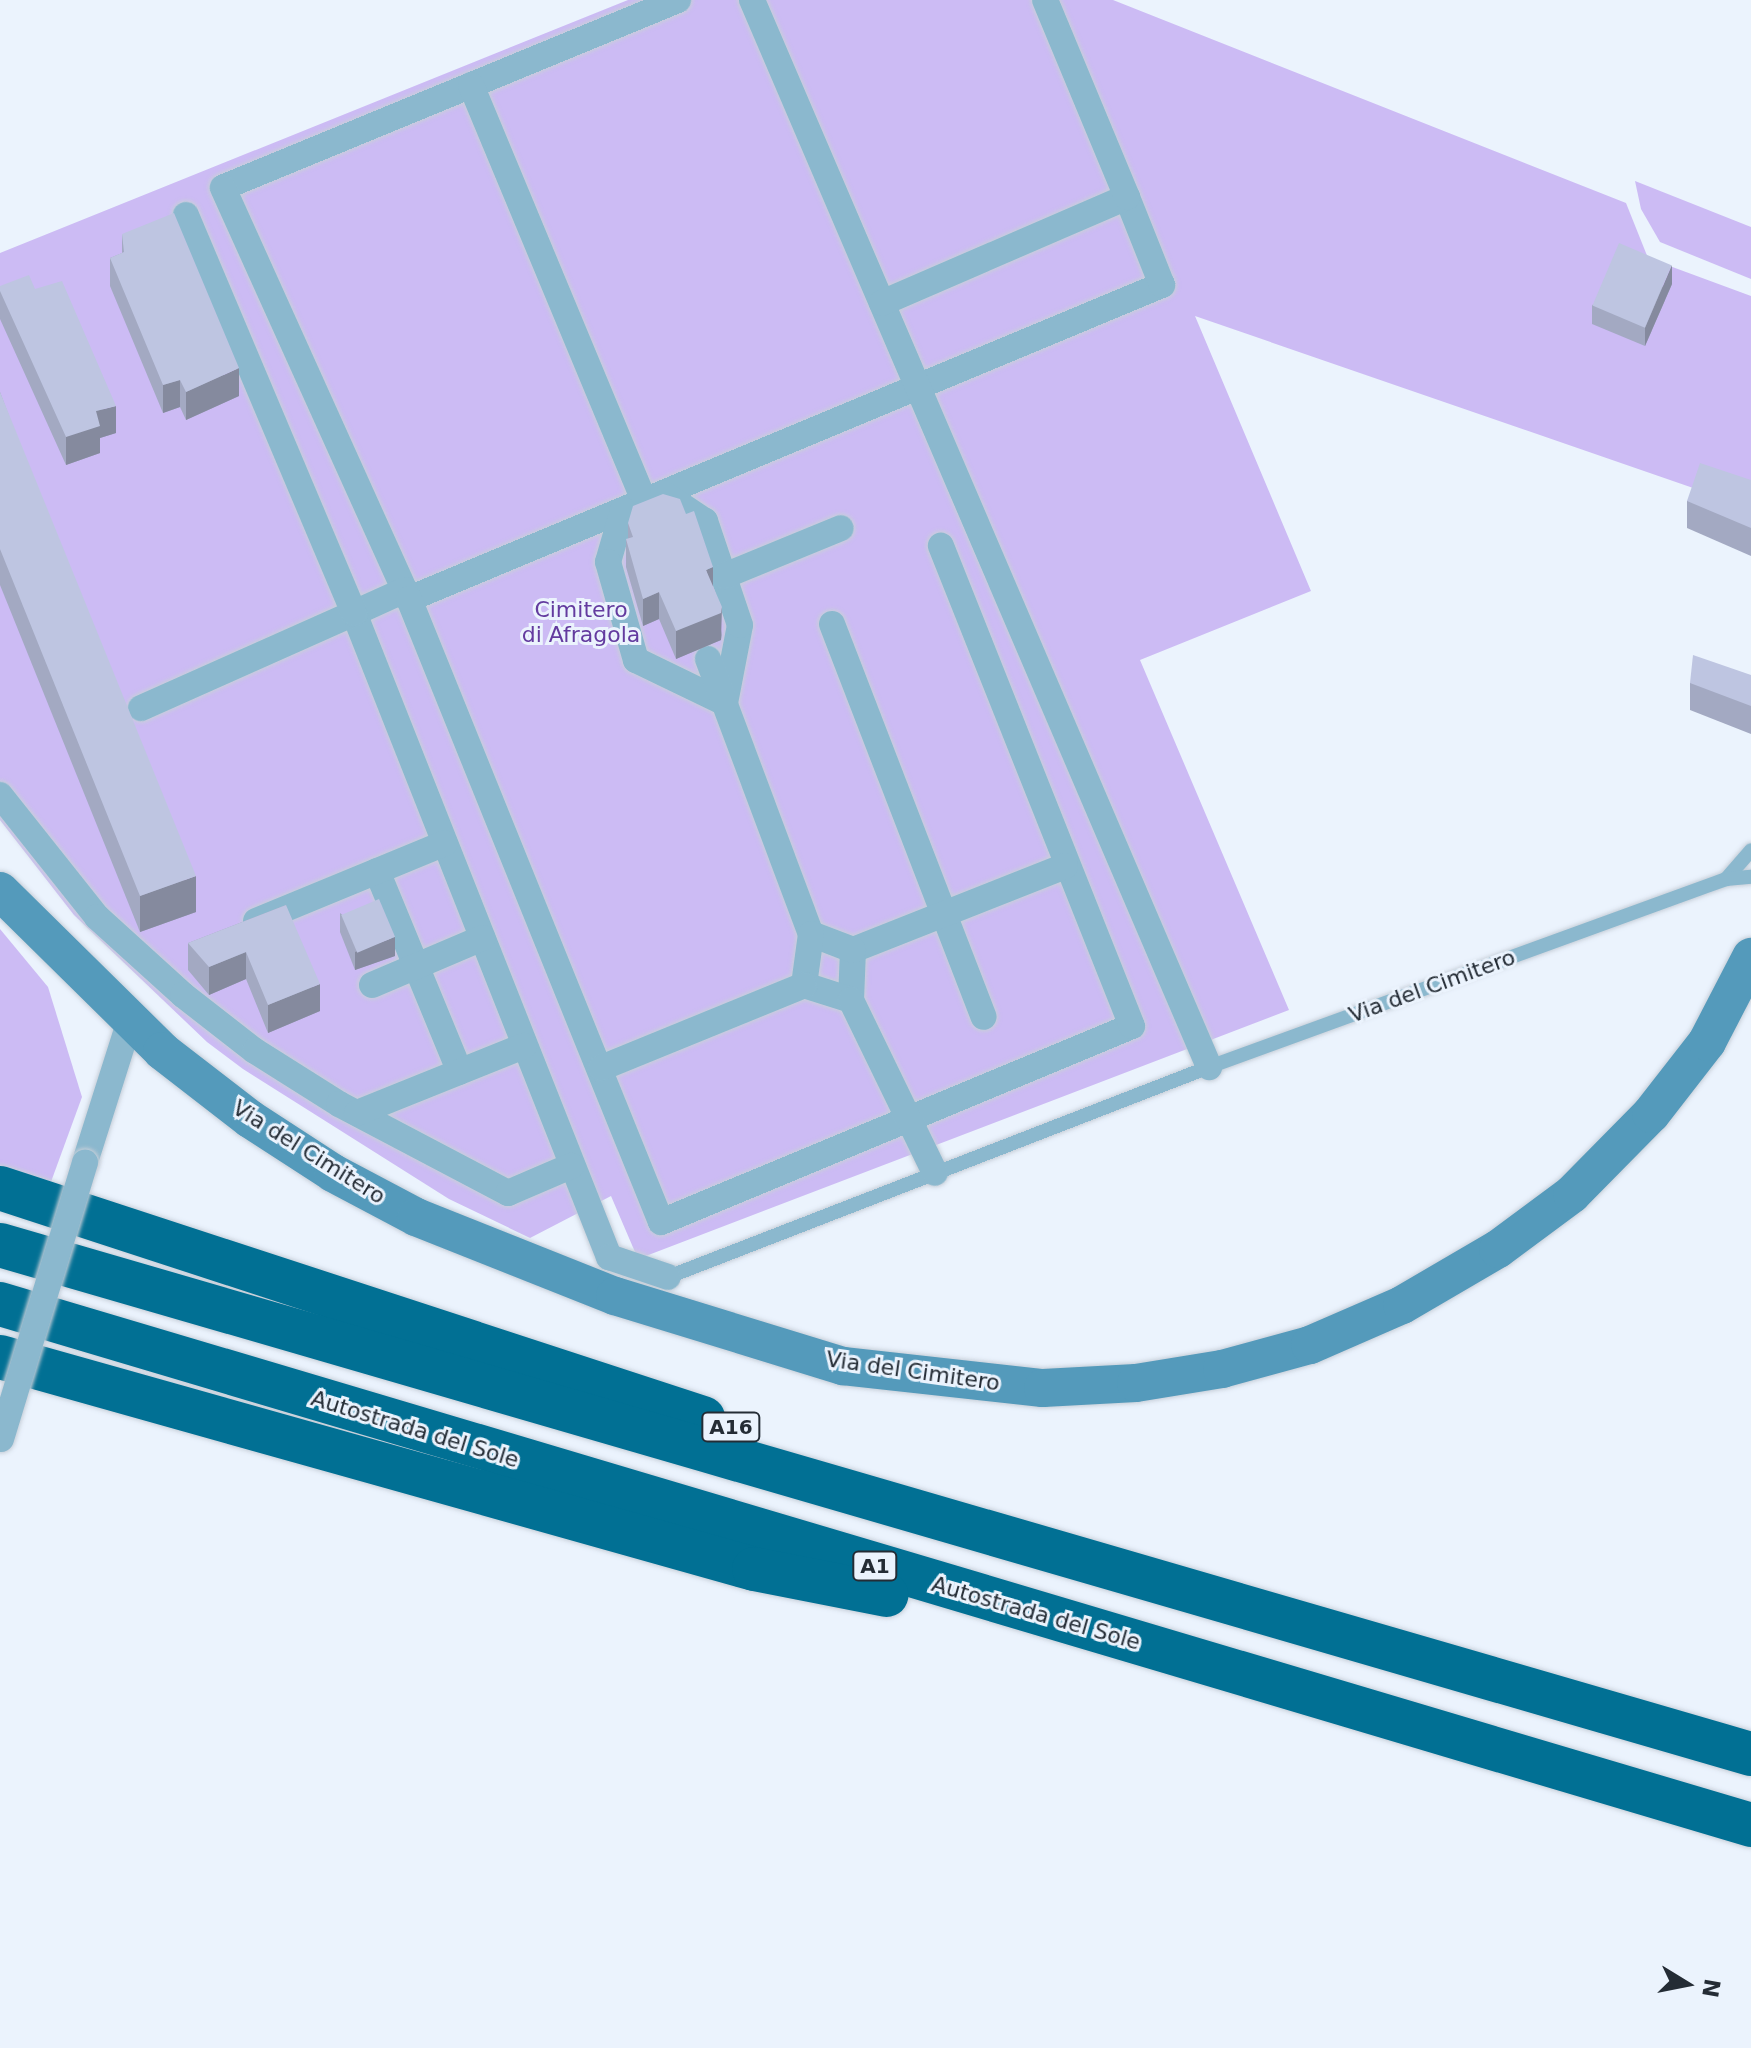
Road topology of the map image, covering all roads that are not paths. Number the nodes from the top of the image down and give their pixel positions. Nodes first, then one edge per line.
1 (678, 0) edge
2 (752, 0) edge
3 (1045, 0) edge
4 (471, 85) junction
5 (1127, 197) junction
6 (186, 215) dead end
7 (882, 303) junction
8 (918, 386) junction
9 (643, 501) junction
10 (841, 528) dead end
11 (941, 546) dead end
12 (724, 576) junction
13 (407, 594) junction
14 (354, 613) junction
15 (832, 624) dead end
16 (708, 659) dead end
17 (725, 703) junction
18 (141, 708) dead end
19 (0, 795) edge
20 (445, 843) junction
21 (1751, 850) edge
22 (1065, 866) junction
23 (377, 871) junction
24 (1751, 877) edge
25 (1726, 879) junction
26 (0, 891) edge
27 (947, 913) junction
28 (237, 929) edge
29 (811, 934) junction
30 (482, 938) junction
31 (853, 950) junction
32 (1751, 957) edge
33 (418, 966) junction
34 (372, 985) dead end
35 (804, 985) junction
36 (851, 1000) junction
37 (984, 1017) dead end
38 (129, 1023) junction
39 (524, 1046) junction
40 (1209, 1067) junction
41 (601, 1068) junction
42 (460, 1072) junction
43 (357, 1113) junction
44 (907, 1120) junction
45 (571, 1166) junction
46 (935, 1173) junction
47 (0, 1188) edge
48 (0, 1245) edge
49 (668, 1277) joint
50 (0, 1304) edge
51 (0, 1357) edge
52 (0, 1440) edge
53 (1160, 1650) junction
54 (1461, 1667) junction
55 (1751, 1754) edge
56 (1751, 1825) edge

1 - 4 street
2 - 7 street
3 - 5 street
4 - 9 street
4 - 13 street
5 - 7 street
5 - 8 street
6 - 14 street
7 - 8 street
8 - 9 street
8 - 40 street
9 - 12 street
9 - 13 street
9 - 17 street
10 - 12 street
11 - 22 street
12 - 17 street
13 - 14 street
13 - 41 street
14 - 18 street
14 - 20 street
15 - 27 street
16 - 17 street
17 - 29 street
19 - 43 street
20 - 23 street
20 - 30 street
21 - 25 lane
22 - 27 street
22 - 44 street
23 - 28 street
23 - 33 street
24 - 25 lane, Via del Cimitero
25 - 40 lane, Via del Cimitero
26 - 38 main road, Via del Cimitero
27 - 31 street
27 - 37 street
29 - 31 street
29 - 35 street
30 - 33 street
30 - 39 street
31 - 36 street
32 - 38 main road, Via del Cimitero
33 - 34 street
33 - 42 street
35 - 36 street
35 - 41 street
36 - 44 street
38 - 52 street, bridge
39 - 42 street
39 - 45 street
40 - 46 lane, Via del Cimitero
41 - 44 street
42 - 43 street
43 - 45 street
44 - 46 street
45 - 49 street
46 - 49 lane, Via del Cimitero
47 - 54 highway, A16
48 - 54 highway
50 - 53 highway, Autostrada del Sole / A1
51 - 53 highway
53 - 56 highway, Autostrada del Sole / A1
54 - 55 highway

